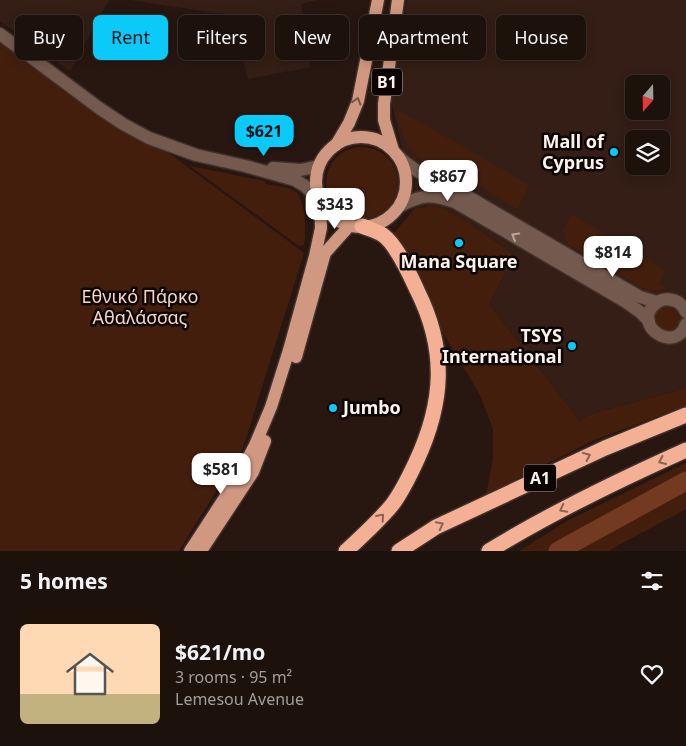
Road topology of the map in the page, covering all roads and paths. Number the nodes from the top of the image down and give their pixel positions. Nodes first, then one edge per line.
1 (378, 0) edge
2 (398, 0) edge
3 (0, 34) edge
4 (336, 145) junction
5 (395, 153) junction
6 (245, 166) junction
7 (318, 166) junction
8 (320, 201) junction
9 (400, 206) junction
10 (356, 225) junction
11 (656, 302) junction
12 (686, 312) edge
13 (649, 321) junction
14 (684, 330) edge
15 (686, 415) edge
16 (686, 450) edge
17 (190, 551) edge
18 (201, 551) edge
19 (346, 551) edge
20 (399, 551) edge
21 (489, 551) edge

4 -> 1 main road, B1
2 - 5 main road, B1
3 - 6 street
4 - 5 main road
4 - 7 main road, B1
5 - 9 main road, B1
5 - 11 street
6 - 7 street
6 - 8 street
7 - 8 main road
8 - 10 main road
8 - 17 main road
9 - 10 main road
13 -> 9 street
10 - 18 main road
19 -> 10 highway
11 - 12 street
11 - 13 street
13 - 14 street
20 -> 15 highway, A1
16 -> 21 highway, A1

